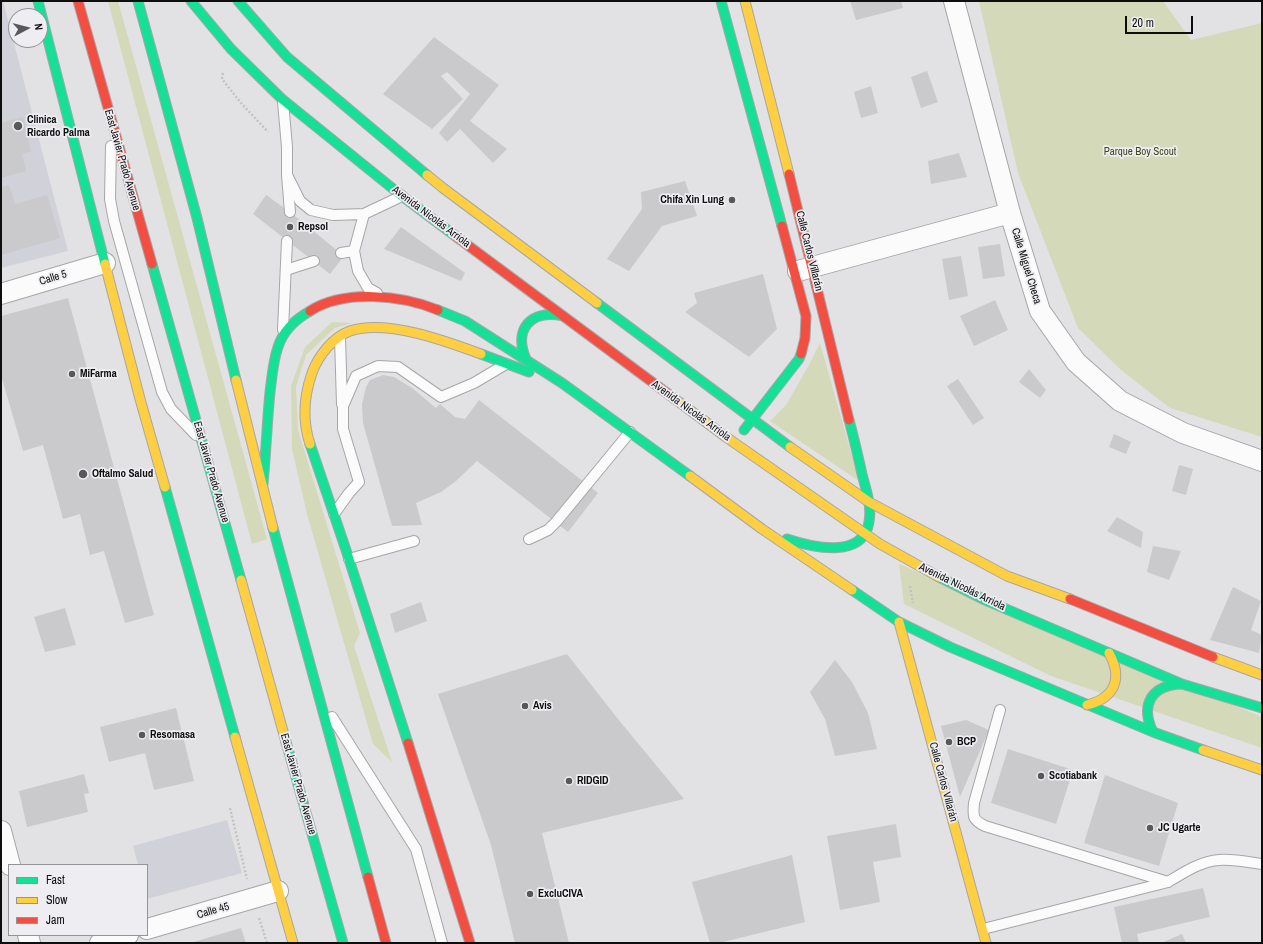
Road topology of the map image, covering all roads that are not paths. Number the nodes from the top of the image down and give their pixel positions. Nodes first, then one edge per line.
1 (38, 1) edge
2 (78, 1) edge
3 (138, 1) edge
4 (192, 1) edge
5 (238, 1) edge
6 (721, 1) edge
7 (745, 1) edge
8 (954, 1) edge
9 (282, 99) junction
10 (111, 124) junction
11 (287, 176) junction
12 (402, 196) junction
13 (290, 212) dead end
14 (1010, 213) junction
15 (364, 214) junction
16 (287, 241) dead end
17 (354, 251) junction
18 (341, 253) dead end
19 (314, 262) dead end
20 (105, 263) junction
21 (813, 267) junction
22 (286, 270) junction
23 (794, 272) junction
24 (1, 294) edge
25 (383, 297) junction
26 (563, 316) junction
27 (283, 336) junction
28 (340, 337) junction
29 (526, 359) junction
30 (506, 364) junction
31 (562, 383) junction
32 (343, 406) junction
33 (753, 420) junction
34 (630, 432) junction
35 (726, 437) junction
36 (202, 441) junction
37 (1262, 461) edge
38 (263, 489) junction
39 (870, 502) junction
40 (334, 514) junction
41 (762, 529) junction
42 (865, 534) junction
43 (529, 539) dead end
44 (414, 541) dead end
45 (349, 559) junction
46 (899, 622) junction
47 (1109, 653) junction
48 (1262, 675) edge
49 (1182, 684) junction
50 (319, 696) junction
51 (1087, 705) junction
52 (1262, 708) edge
53 (1000, 710) dead end
54 (1153, 732) junction
55 (1262, 770) edge
56 (1, 831) edge
57 (10, 864) edge
58 (1262, 864) edge
59 (1168, 882) junction
60 (278, 892) junction
61 (148, 929) edge
62 (983, 929) junction
63 (124, 936) edge
64 (100, 943) edge
65 (293, 943) edge
66 (343, 943) edge
67 (386, 943) edge
68 (442, 943) edge
69 (470, 943) edge
70 (986, 943) edge

1 - 20 main road
2 - 10 main road, East Javier Prado Avenue
3 - 38 main road
4 - 9 main road, Avenida Nicolás Arriola
5 - 33 main road
6 - 23 main road, Calle Carlos Villarán
7 - 21 main road, Calle Carlos Villarán
8 - 14 street, Calle Miguel Checa
9 - 11 lane
9 - 12 main road, Avenida Nicolás Arriola
10 - 36 main road, East Javier Prado Avenue
10 - 36 lane
11 - 13 lane
11 - 15 lane
12 - 15 lane
12 - 26 main road, Avenida Nicolás Arriola
14 - 21 street
14 - 37 street, Calle Miguel Checa
15 - 17 lane
16 - 22 lane
17 - 18 lane
17 - 25 lane
19 - 22 lane
20 - 24 street, Calle 5
20 - 60 main road
21 - 23 street
21 - 39 main road, Calle Carlos Villarán
22 - 27 lane
23 - 33 main road, Calle Carlos Villarán
25 - 27 main road
25 - 29 main road
26 - 29 main road
26 - 35 main road, Avenida Nicolás Arriola
27 - 38 main road
28 - 30 main road
28 - 32 lane
28 - 40 main road
29 - 31 main road
30 - 31 main road
30 - 32 lane
31 - 34 main road
32 - 40 lane
33 - 35 main road, Calle Carlos Villarán
33 - 39 main road
34 - 41 main road
34 - 43 lane
35 - 42 main road, Avenida Nicolás Arriola
36 - 66 main road, East Javier Prado Avenue
38 - 50 main road
39 - 42 main road, Calle Carlos Villarán
39 - 48 main road
40 - 45 main road
41 - 42 main road
41 - 46 main road
42 - 47 main road, Avenida Nicolás Arriola
44 - 45 lane
45 - 69 main road
46 - 51 main road
46 - 62 main road, Calle Carlos Villarán
47 - 49 main road, Avenida Nicolás Arriola
47 - 51 main road
49 - 52 main road, Avenida Nicolás Arriola
49 - 54 main road
50 - 67 main road
50 - 68 lane
51 - 54 main road
53 - 59 lane
54 - 55 main road
56 - 57 street
58 - 59 lane
59 - 62 lane
60 - 61 street, Calle 45
60 - 65 main road
62 - 70 main road, Calle Carlos Villarán
63 - 64 street

